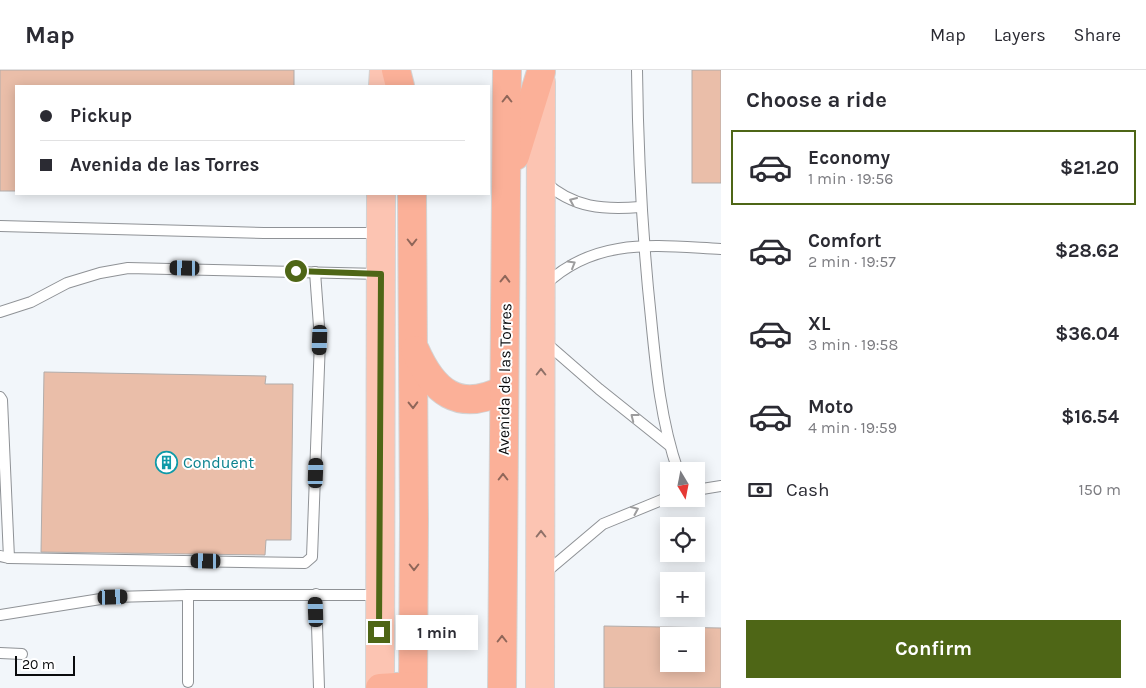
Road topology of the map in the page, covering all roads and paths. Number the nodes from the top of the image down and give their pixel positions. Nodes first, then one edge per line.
1 (384, 70) edge
2 (396, 70) edge
3 (413, 70) edge
4 (507, 70) edge
5 (638, 70) edge
6 (541, 71) edge
7 (384, 85) edge
8 (400, 85) edge
9 (412, 85) edge
10 (541, 178) junction
11 (507, 181) junction
12 (381, 195) edge
13 (412, 195) edge
14 (640, 207) junction
15 (0, 226) edge
16 (381, 233) junction
17 (643, 246) junction
18 (721, 249) edge
19 (315, 272) junction
20 (381, 274) junction
21 (541, 289) junction
22 (0, 312) edge
23 (541, 338) junction
24 (413, 344) junction
25 (503, 390) junction
26 (0, 397) edge
27 (669, 445) junction
28 (675, 462) edge
29 (721, 486) edge
30 (705, 489) edge
31 (660, 502) edge
32 (4, 557) edge
33 (540, 577) junction
34 (316, 594) junction
35 (188, 595) junction
36 (378, 595) junction
37 (0, 615) edge
38 (0, 652) edge
39 (22, 654) dead end
40 (188, 682) dead end
41 (413, 687) edge
42 (320, 688) edge
43 (380, 688) edge
44 (502, 688) edge
45 (540, 688) edge

1 - 7 main road
2 - 8 highway
3 - 9 highway
11 -> 4 highway, Avenida de las Torres
5 - 14 lane
6 - 10 main road
6 - 11 highway
14 -> 10 lane
10 - 21 main road
25 -> 11 highway, Avenida de las Torres
12 - 16 main road
13 -> 24 highway
14 - 17 lane
15 - 16 lane
16 - 20 main road
17 - 18 lane
21 -> 17 lane
17 - 27 lane
19 - 20 lane
19 - 22 lane
19 - 32 lane
20 - 36 main road
21 - 23 main road
27 -> 23 lane
33 -> 23 main road
24 - 25 highway
24 -> 41 highway
44 -> 25 highway, Avenida de las Torres
26 - 32 lane
27 - 28 lane
29 - 30 lane
33 -> 31 lane
33 - 45 main road
34 - 35 lane
34 - 36 lane
34 - 42 lane
35 - 37 lane
35 - 40 lane
36 - 43 main road
38 - 39 lane
41 - 43 highway

